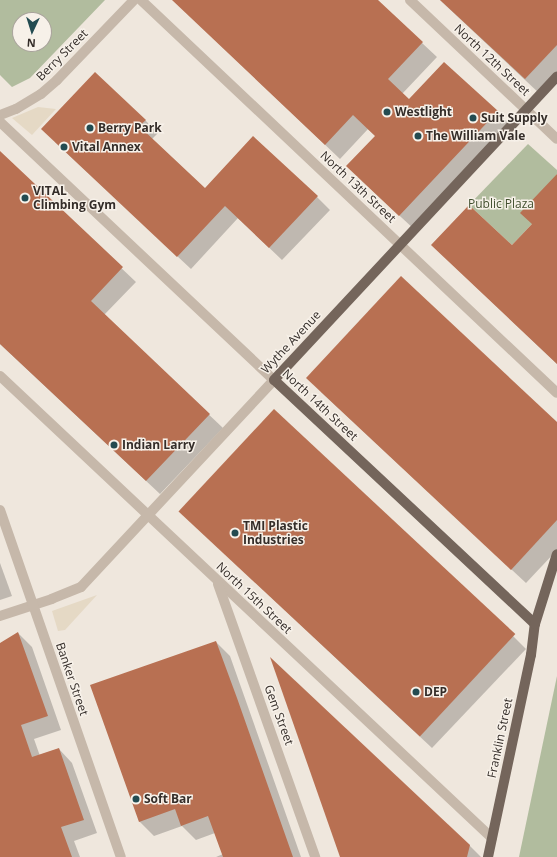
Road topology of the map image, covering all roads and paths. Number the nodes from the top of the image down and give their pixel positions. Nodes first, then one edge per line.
1 (134, 0) edge
2 (141, 0) edge
3 (410, 0) edge
4 (557, 77) edge
5 (526, 110) junction
6 (0, 115) edge
7 (0, 122) edge
8 (557, 139) edge
9 (400, 245) junction
10 (0, 376) edge
11 (274, 380) junction
12 (557, 393) edge
13 (0, 510) edge
14 (148, 515) junction
15 (557, 554) edge
16 (218, 582) junction
17 (32, 605) junction
18 (0, 616) edge
19 (535, 624) junction
20 (492, 838) junction
21 (121, 857) edge
22 (315, 857) edge
23 (488, 857) edge

1 - 6 street, Berry Street
2 - 9 street, North 13th Street
3 - 5 street, North 12th Street
4 - 5 main road, Wythe Avenue
5 - 8 street, North 12th Street
5 - 9 main road, Wythe Avenue
7 - 11 street, North 14th Street
9 - 11 main road, Wythe Avenue
9 - 12 street, North 13th Street
10 - 14 street, North 15th Street
11 - 14 street, Wythe Avenue
11 - 19 main road, North 14th Street
13 - 17 street, Banker Street
14 - 16 street, North 15th Street
14 - 17 street, Wythe Avenue
15 - 19 main road, Franklin Street
16 - 20 street, North 15th Street
16 - 22 street, Gem Street
17 - 18 street, Wythe Avenue
17 - 21 street, Banker Street
19 - 20 main road, Franklin Street
20 - 23 main road, Franklin Street

